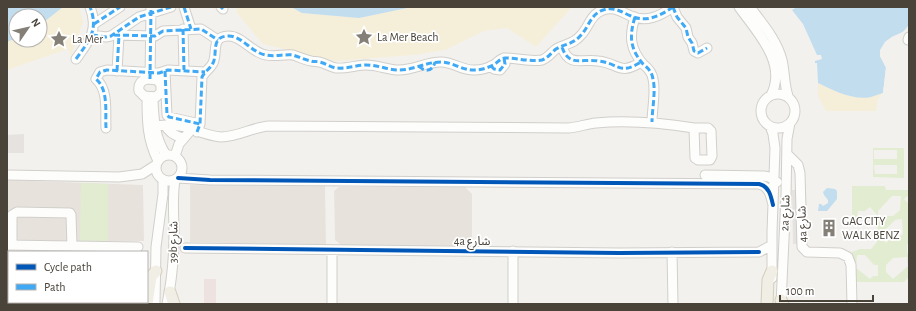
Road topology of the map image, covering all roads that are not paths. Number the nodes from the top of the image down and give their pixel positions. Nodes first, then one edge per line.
1 (90, 7) edge
2 (120, 7) edge
3 (170, 7) edge
4 (184, 7) edge
5 (673, 7) edge
6 (739, 7) edge
7 (750, 7) edge
8 (150, 10) edge
9 (635, 18) junction
10 (94, 24) junction
11 (187, 29) junction
12 (92, 35) junction
13 (117, 35) junction
14 (150, 36) junction
15 (218, 40) junction
16 (562, 47) junction
17 (707, 48) dead end
18 (76, 59) dead end
19 (642, 62) junction
20 (184, 70) junction
21 (118, 71) junction
22 (165, 71) junction
23 (205, 72) junction
24 (150, 76) junction
25 (772, 95) junction
26 (788, 96) junction
27 (150, 97) junction
28 (652, 122) junction
29 (790, 123) junction
30 (165, 125) junction
31 (154, 126) junction
32 (770, 126) junction
33 (106, 128) dead end
34 (697, 128) junction
35 (196, 129) junction
36 (183, 138) junction
37 (787, 154) junction
38 (171, 156) junction
39 (702, 161) junction
40 (157, 163) junction
41 (7, 175) edge
42 (137, 175) junction
43 (161, 178) junction
44 (177, 179) junction
45 (705, 179) junction
46 (774, 179) junction
47 (786, 196) junction
48 (773, 205) junction
49 (10, 245) edge
50 (772, 245) junction
51 (72, 246) junction
52 (138, 247) dead end
53 (185, 248) dead end
54 (126, 249) edge
55 (332, 250) junction
56 (513, 252) junction
57 (672, 252) junction
58 (759, 252) junction
59 (772, 260) junction
60 (156, 271) junction
61 (772, 271) junction
62 (170, 292) junction
63 (148, 297) edge
64 (779, 303) edge
65 (155, 304) edge
66 (167, 304) edge
67 (174, 304) edge
68 (332, 304) edge
69 (513, 304) edge
70 (673, 304) edge
71 (767, 304) edge
72 (852, 304) edge

1 - 10 street
2 - 10 street
3 - 8 street
4 - 11 street
5 - 9 street
5 - 17 street
6 - 25 street
7 - 26 street, 2a شارع
8 - 13 street
8 - 14 street
9 - 16 street
9 - 19 street
10 - 12 street
11 - 14 street
11 - 15 street
11 - 20 street
12 - 13 street
12 - 18 street
13 - 14 street
13 - 21 street
14 - 24 street
15 - 16 street
15 - 23 street
16 - 19 street
19 - 28 street
20 - 22 street
20 - 23 street
21 - 24 street
21 - 33 street
22 - 24 street
22 - 35 street
23 - 35 street
24 - 27 street
24 - 27 street
25 - 26 street
25 - 32 street, 2a شارع
26 - 29 street, 2a شارع
27 - 31 street
27 - 40 street
28 - 34 street
28 - 35 street
29 - 32 street
29 - 37 street, 2a شارع
30 - 31 street
30 - 35 street
30 - 36 street
31 - 38 street
32 - 46 street, 2a شارع
34 - 39 street
34 - 39 street
35 - 36 street
36 - 38 street
37 - 47 street, 2a شارع
37 - 72 street, 4a شارع
38 - 40 street
38 - 44 street
39 - 45 street
40 - 42 street
40 - 43 street
41 - 42 street
42 - 43 street
43 - 44 street
43 - 60 street, 39b شارع
44 - 45 street
44 - 62 street, 39b شارع
45 - 46 street
45 - 48 street
46 - 47 street
46 - 48 street, 2a شارع
47 - 64 street, 2a شارع
48 - 50 street, 2a شارع
49 - 51 street
49 - 51 street
50 - 58 street, 4a شارع
50 - 59 street, 2a شارع
51 - 54 street
52 - 54 street
53 - 55 street, 4a شارع
55 - 56 street, 4a شارع
55 - 68 street
56 - 57 street, 4a شارع
56 - 69 street
57 - 58 street, 4a شارع
57 - 70 street
58 - 59 street
59 - 61 street, 2a شارع
60 - 63 main road
60 - 65 street, 39b شارع
61 - 64 street, 2a شارع
61 - 71 main road
62 - 66 street, 39b شارع
62 - 67 main road

